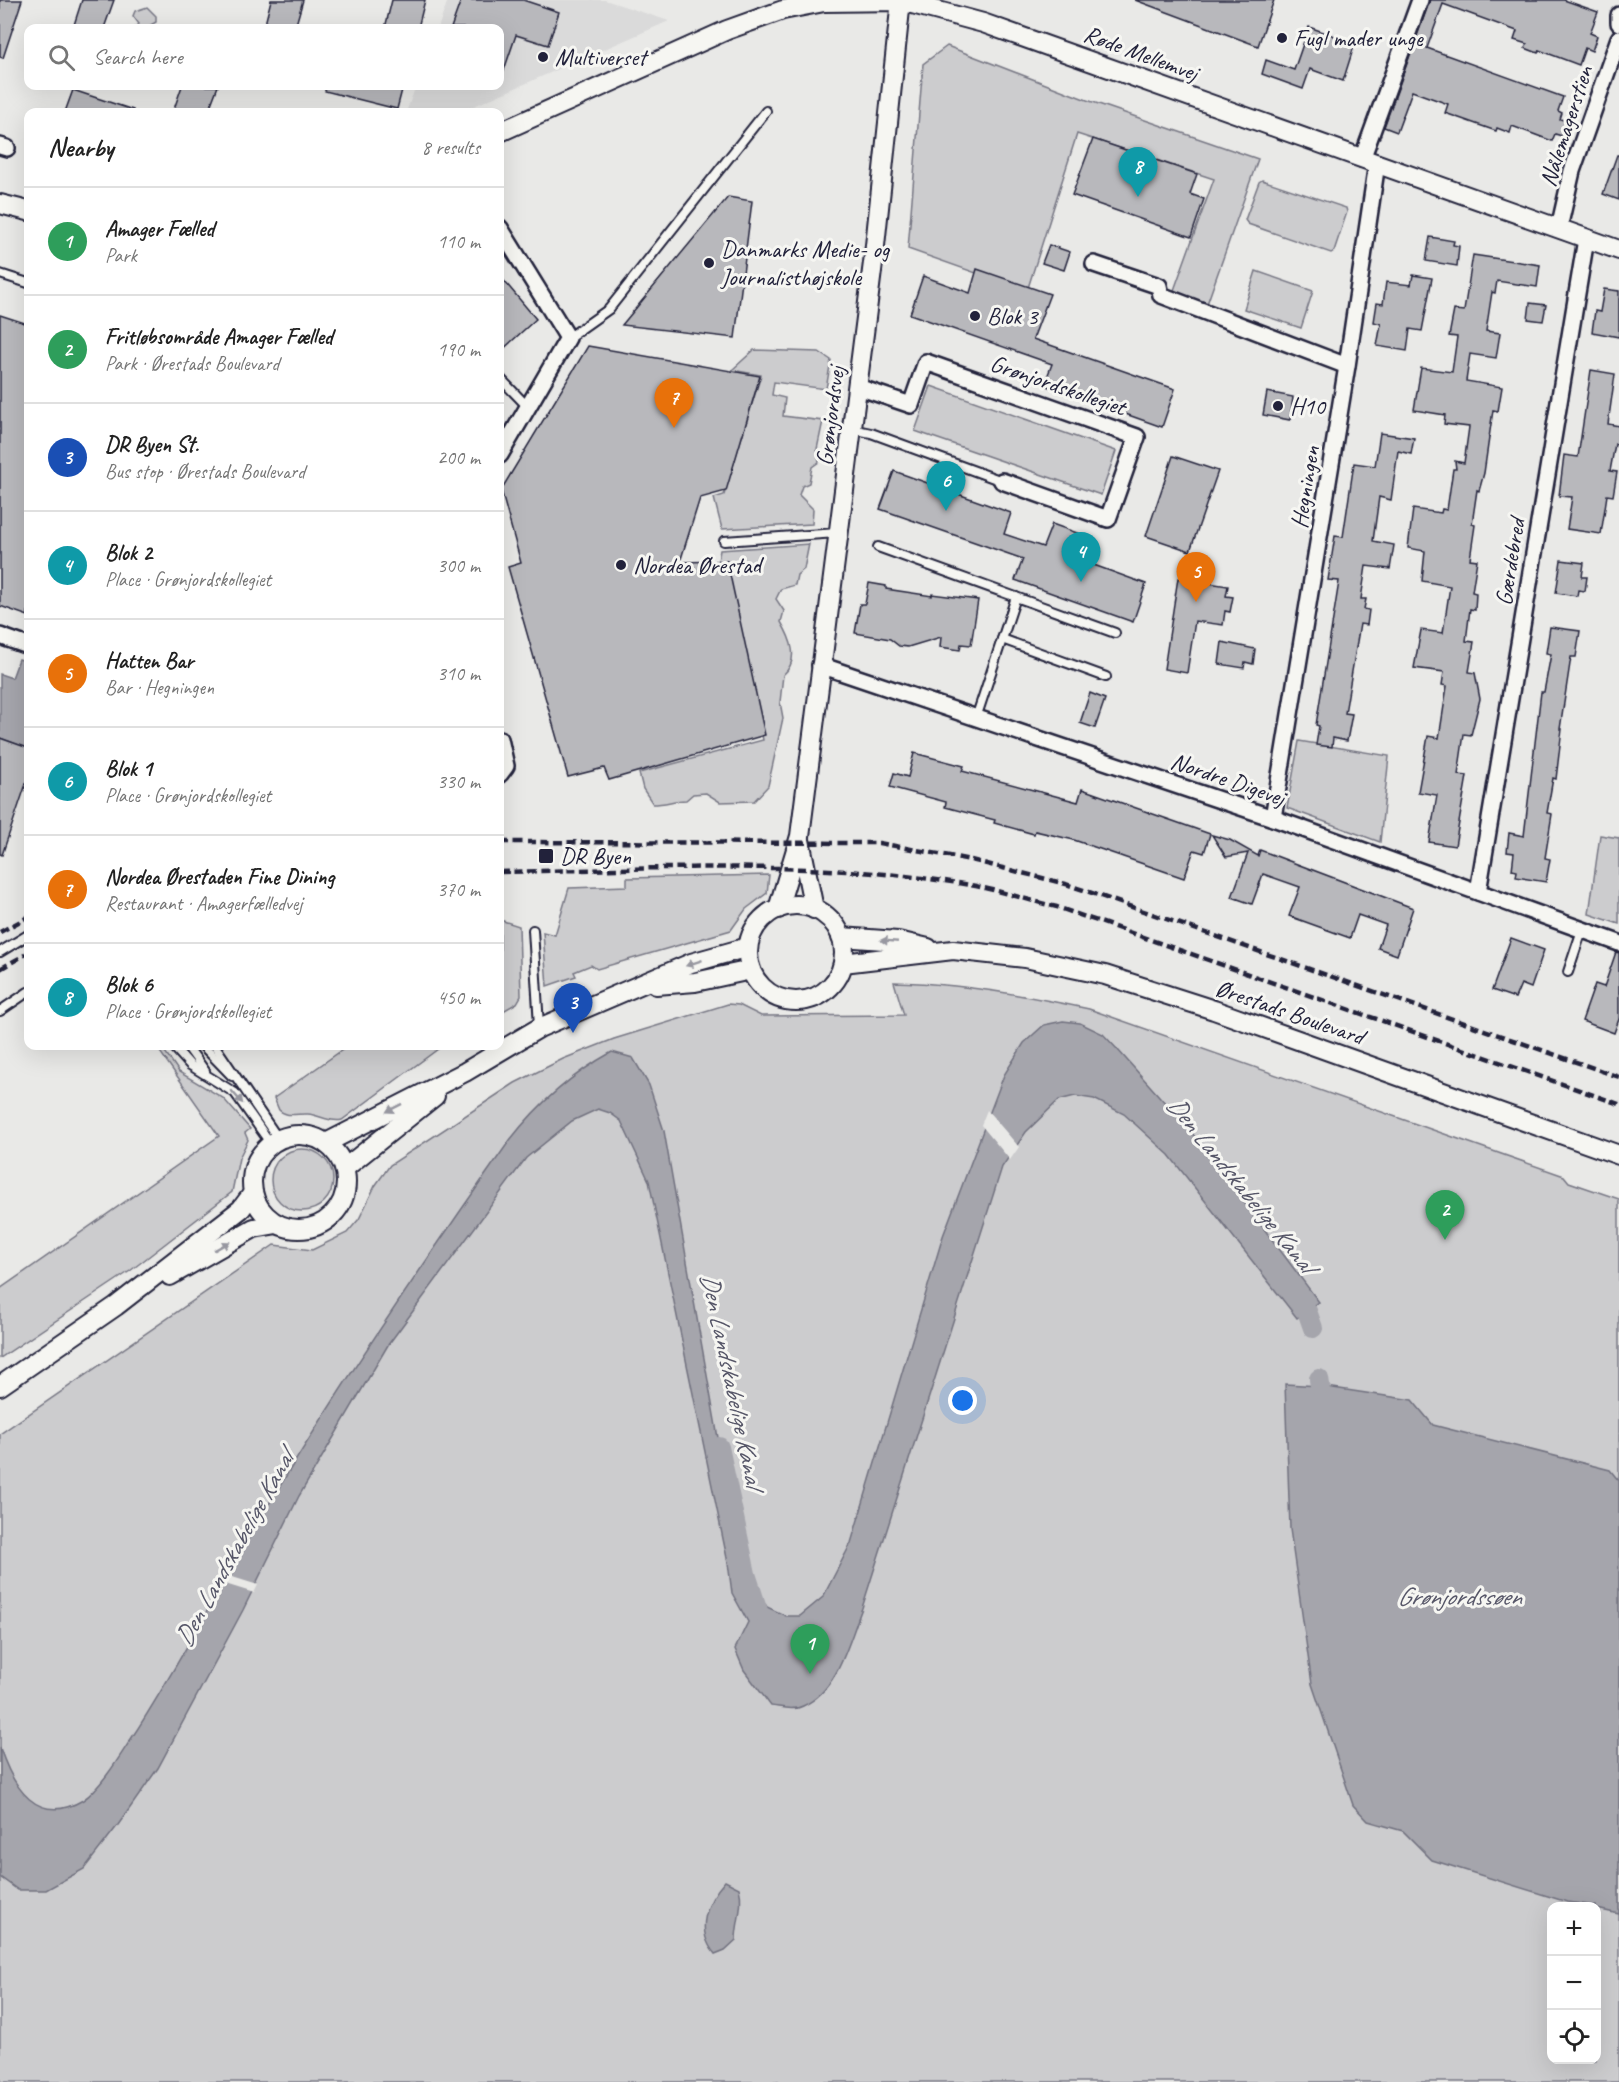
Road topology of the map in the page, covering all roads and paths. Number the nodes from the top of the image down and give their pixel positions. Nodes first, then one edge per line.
1 (1419, 0) edge
2 (901, 1) edge
3 (1619, 15) edge
4 (1619, 23) edge
5 (1619, 38) edge
6 (766, 111) dead end
7 (504, 130) edge
8 (1370, 161) junction
9 (0, 204) edge
10 (24, 210) edge
11 (1559, 228) junction
12 (504, 234) edge
13 (1586, 239) junction
14 (1619, 250) edge
15 (1094, 264) dead end
16 (0, 274) edge
17 (24, 282) edge
18 (568, 338) junction
19 (1347, 366) junction
20 (504, 382) edge
21 (858, 387) junction
22 (527, 406) junction
23 (852, 429) junction
24 (504, 438) edge
25 (1002, 481) joint
26 (839, 533) junction
27 (724, 541) dead end
28 (878, 546) dead end
29 (1016, 597) junction
30 (1115, 633) dead end
31 (0, 636) edge
32 (1002, 639) junction
33 (24, 644) edge
34 (820, 665) junction
35 (1106, 677) dead end
36 (976, 718) junction
37 (1273, 818) junction
38 (800, 836) junction
39 (1478, 892) junction
40 (778, 909) junction
41 (814, 909) junction
42 (533, 930) dead end
43 (1582, 930) junction
44 (24, 937) edge
45 (841, 937) junction
46 (1619, 943) edge
47 (748, 947) junction
48 (937, 950) junction
49 (0, 952) edge
50 (843, 963) junction
51 (751, 970) junction
52 (1568, 972) dead end
53 (642, 986) junction
54 (24, 995) edge
55 (0, 1011) edge
56 (539, 1028) junction
57 (504, 1049) edge
58 (177, 1050) edge
59 (191, 1050) edge
60 (206, 1050) edge
61 (218, 1050) edge
62 (502, 1050) edge
63 (465, 1072) junction
64 (207, 1074) junction
65 (239, 1083) junction
66 (275, 1142) junction
67 (326, 1143) junction
68 (1619, 1155) edge
69 (345, 1168) junction
70 (253, 1193) junction
71 (277, 1224) junction
72 (116, 1306) junction
73 (0, 1386) edge

1 - 8 street
2 - 7 street, Røde Mellemvej
2 - 8 street, Røde Mellemvej
2 - 21 street, Grønjordsvej
3 - 4 street
5 - 11 street, Nålemagerstien
6 - 18 lane
8 - 11 street, Røde Mellemvej
8 - 19 street, Hegningen
9 - 10 street
11 - 13 street, Røde Mellemvej
12 - 18 street
13 - 14 street, Røde Mellemvej
13 - 39 street, Gærdebred
15 - 19 street
16 - 17 lane
18 - 22 street
19 - 37 street, Hegningen
20 - 22 lane
21 - 23 street, Grønjordsvej
21 - 25 street, Grønjordskollegiet
22 - 24 street
23 - 25 lane, Grønjordskollegiet
23 - 26 street, Grønjordsvej
26 - 27 lane
26 - 34 street, Grønjordsvej
28 - 29 lane
29 - 30 lane
29 - 32 lane
31 - 33 street
32 - 35 lane
32 - 36 lane
34 - 36 street, Nordre Digevej
34 - 38 street, Grønjordsvej
36 - 37 street, Nordre Digevej
37 - 39 street, Nordre Digevej
38 - 40 street, Grønjordsvej
38 - 41 street, Grønjordsvej
39 - 43 street, Nordre Digevej
40 - 41 street
40 - 47 street
41 - 45 street
42 - 56 lane
43 - 46 street, Nordre Digevej
43 - 52 lane
44 - 49 lane
48 -> 45 street, Ørestads Boulevard
45 - 50 street
47 - 51 street
47 -> 53 street
48 - 50 street, Ørestads Boulevard
48 - 68 street, Ørestads Boulevard
50 - 51 street
51 - 53 street
53 - 56 street
54 - 55 lane
56 - 57 street
58 - 64 lane
59 - 64 lane
60 - 65 lane
61 - 65 lane
62 - 63 street
63 -> 67 street
63 - 69 street
64 -> 66 lane
65 - 66 lane
66 - 67 street
66 - 70 street
67 - 69 street
69 - 71 street
70 - 71 street
70 - 72 street
72 -> 71 street
72 - 73 street

